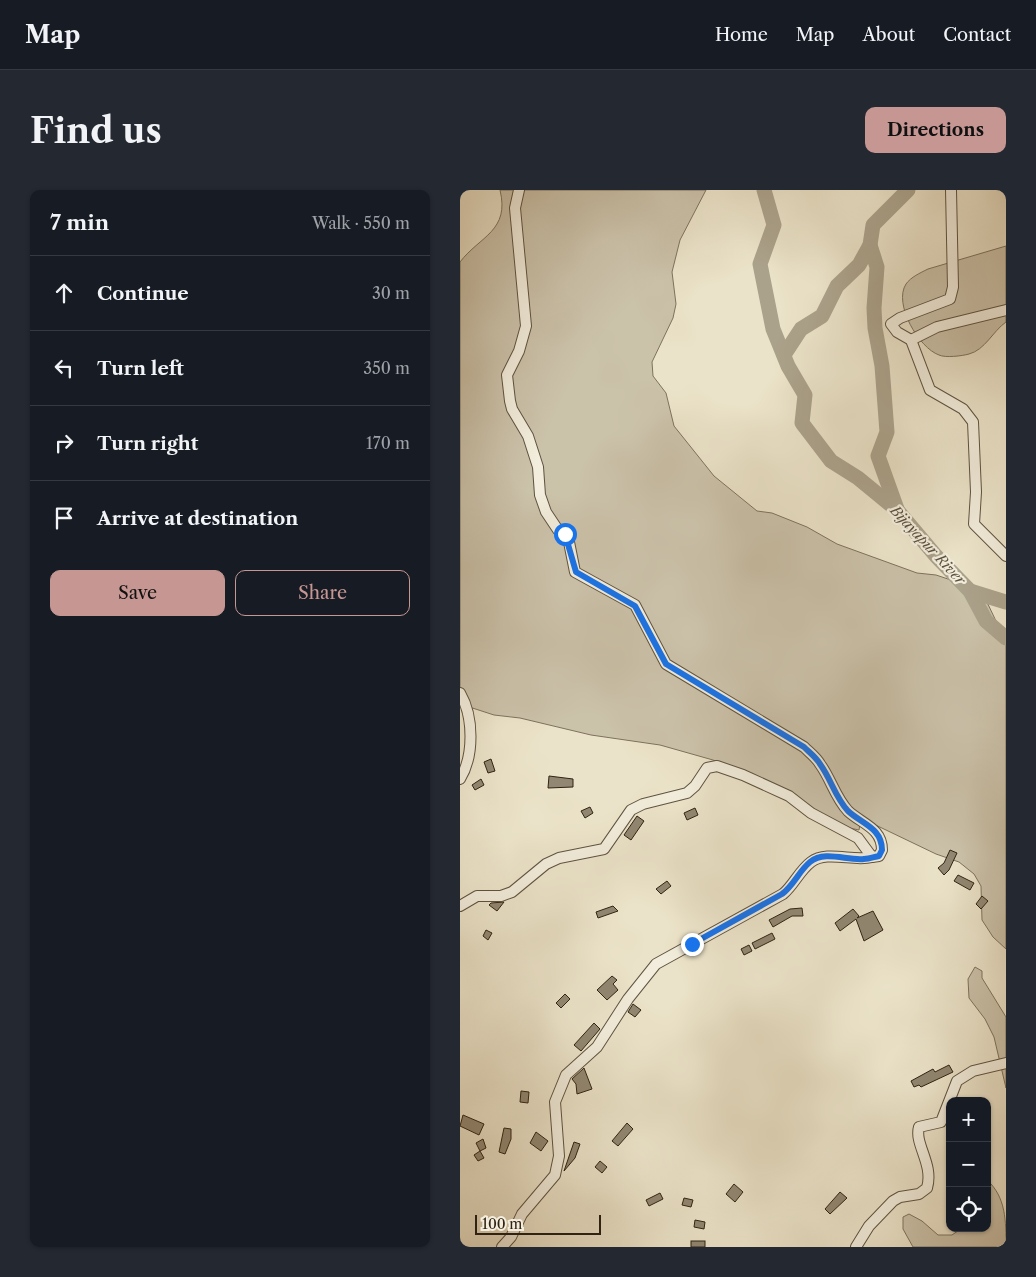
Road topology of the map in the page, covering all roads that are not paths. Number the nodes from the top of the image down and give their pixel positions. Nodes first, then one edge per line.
1 (519, 190) edge
2 (951, 190) edge
3 (1006, 310) edge
4 (911, 340) junction
5 (1006, 556) edge
6 (460, 693) edge
7 (460, 779) edge
8 (872, 857) junction
9 (460, 906) edge
10 (1006, 1064) edge
11 (502, 1247) edge
12 (856, 1247) edge

1 - 8 street
2 - 4 street
3 - 4 street
4 - 5 street
6 - 7 street
8 - 9 street
8 - 11 street
10 - 12 street

